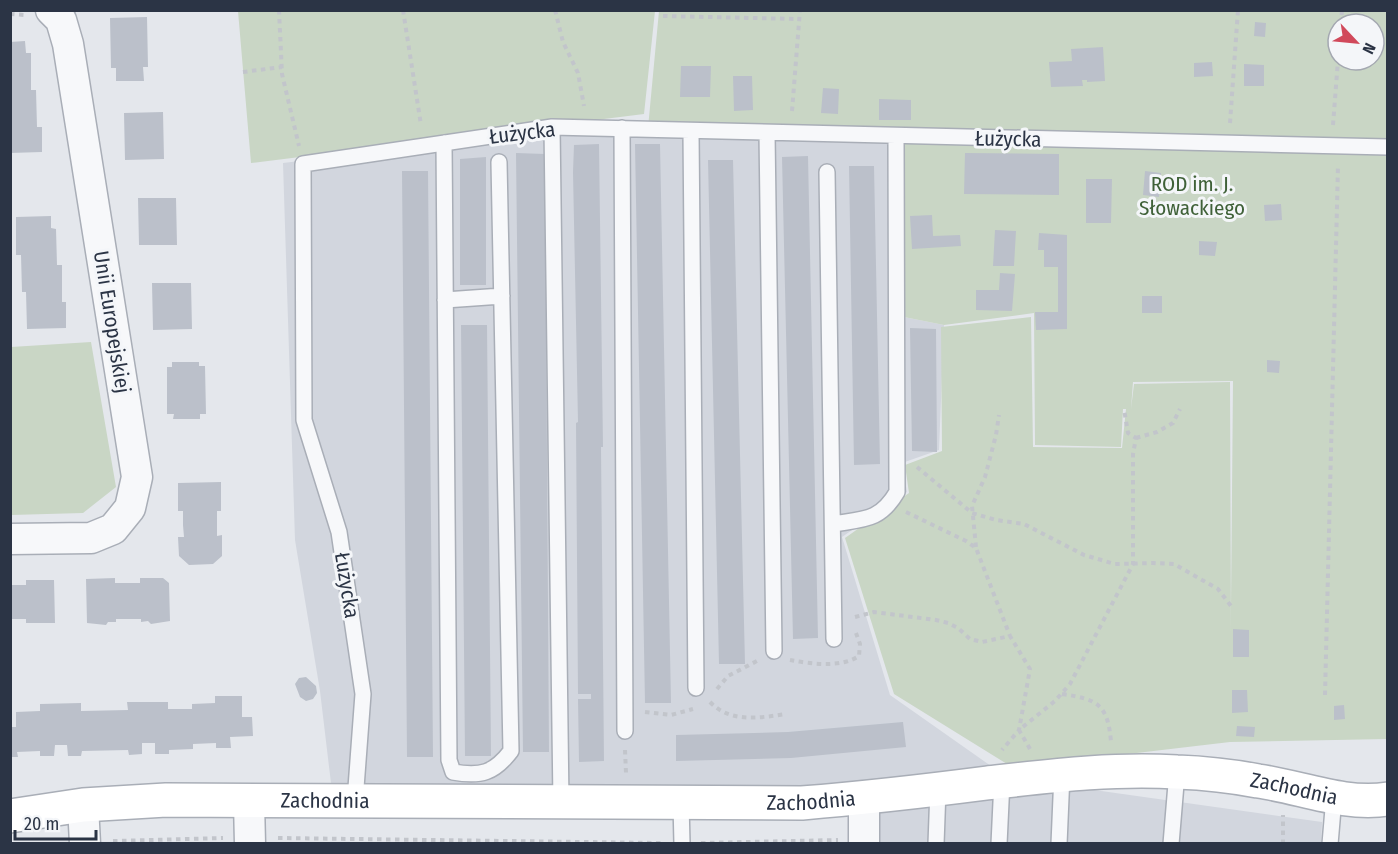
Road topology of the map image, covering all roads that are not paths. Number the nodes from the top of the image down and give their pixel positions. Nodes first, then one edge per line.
1 (51, 10) edge
2 (552, 127) junction
3 (622, 128) junction
4 (692, 132) junction
5 (767, 134) junction
6 (896, 136) junction
7 (444, 143) junction
8 (1388, 147) edge
9 (499, 162) dead end
10 (827, 172) dead end
11 (502, 296) junction
12 (445, 300) junction
13 (833, 524) junction
14 (10, 539) edge
15 (834, 639) dead end
16 (774, 651) dead end
17 (696, 688) road end
18 (625, 731) road end
19 (1000, 768) junction
20 (1177, 772) junction
21 (1062, 774) junction
22 (938, 789) junction
23 (1334, 797) junction
24 (864, 798) junction
25 (356, 801) junction
26 (249, 802) junction
27 (561, 803) junction
28 (1382, 803) edge
29 (681, 804) junction
30 (83, 805) junction
31 (10, 816) edge
32 (250, 841) edge
33 (856, 842) edge
34 (95, 843) edge
35 (682, 843) edge
36 (936, 843) edge
37 (999, 843) edge
38 (1059, 843) edge
39 (1171, 843) edge
40 (1330, 843) edge

1 - 14 street, Unii Europejskiej
2 - 3 lane, Łużycka
2 - 7 lane, Łużycka
2 - 27 lane
3 - 4 lane, Łużycka
3 - 18 lane
4 - 5 lane, Łużycka
4 - 17 lane
5 - 6 lane, Łużycka
5 - 16 lane
6 - 8 lane, Łużycka
6 - 13 lane
7 - 12 lane
7 - 25 lane, Łużycka
9 - 11 lane
10 - 13 lane
11 - 12 lane
11 - 12 lane
13 - 15 lane
19 - 21 street, Zachodnia
19 - 22 street, Zachodnia
19 - 37 lane
20 - 21 street, Zachodnia
20 - 23 street, Zachodnia
20 - 39 lane
21 - 38 lane
22 - 24 street, Zachodnia
22 - 36 lane
23 - 28 street, Zachodnia
23 - 40 lane
24 - 29 street, Zachodnia
24 - 33 street
25 - 26 street, Zachodnia
25 - 27 street, Zachodnia
26 - 30 street, Zachodnia
26 - 32 street
27 - 29 street, Zachodnia
29 - 35 lane
30 - 31 street, Zachodnia
30 - 34 street

